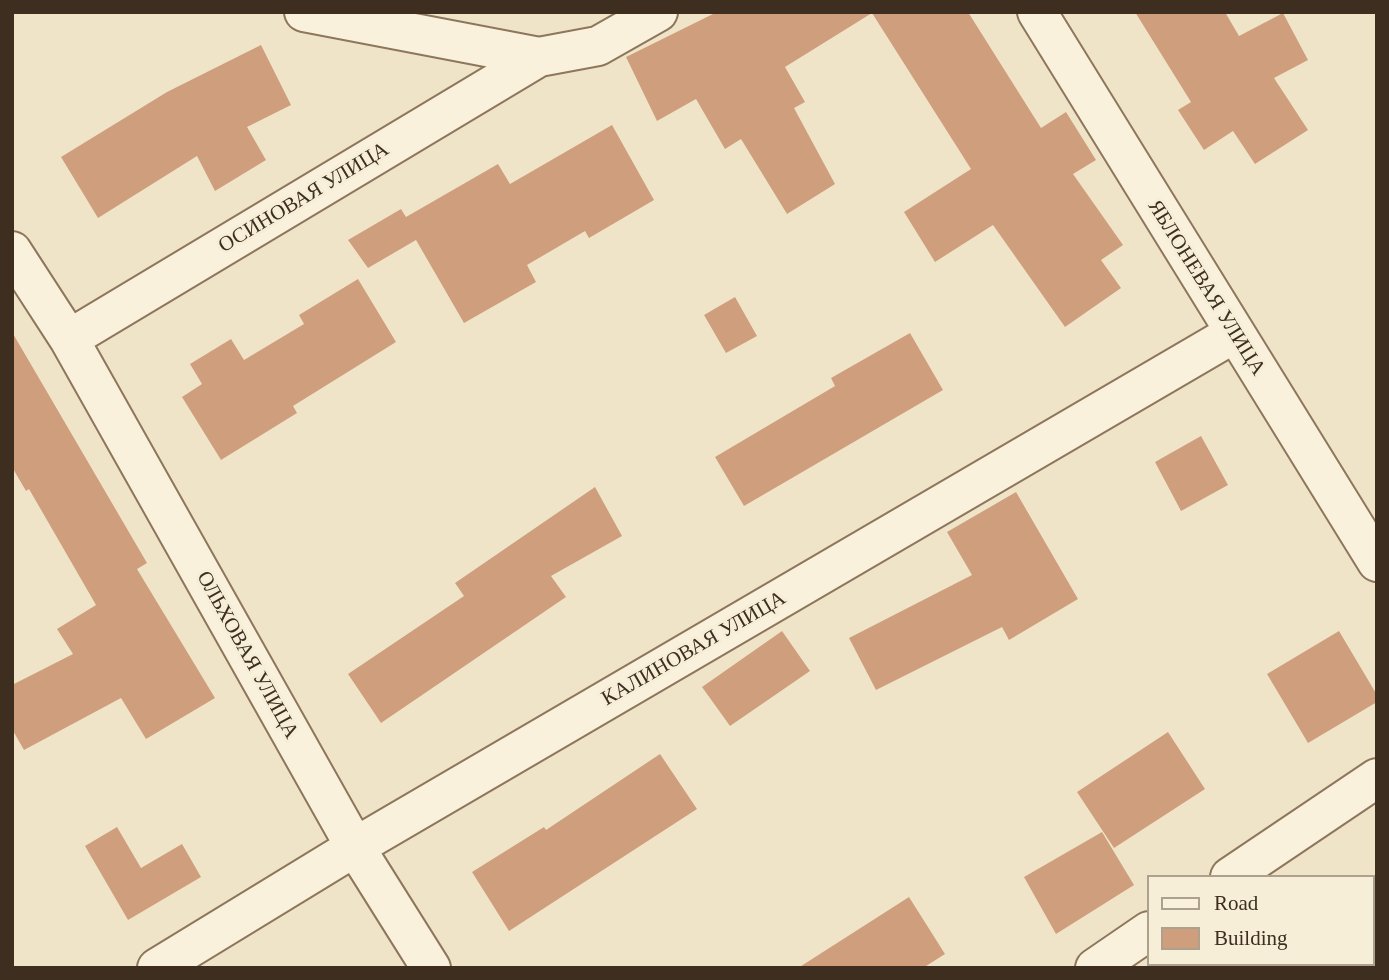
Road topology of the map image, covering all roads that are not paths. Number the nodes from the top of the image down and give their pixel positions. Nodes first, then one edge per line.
1 (304, 12) edge
2 (658, 12) edge
3 (1037, 12) edge
4 (539, 57) junction
5 (12, 251) edge
6 (1233, 334) junction
7 (69, 339) junction
8 (1377, 562) edge
9 (1377, 778) edge
10 (355, 847) junction
11 (1233, 875) edge
12 (1148, 932) edge
13 (157, 968) edge
14 (431, 968) edge
15 (1095, 968) edge

1 - 4 street
2 - 4 street
3 - 6 street, ЯБЛОНЕВАЯ УЛИЦА
4 - 7 street, ОСИНОВАЯ УЛИЦА
5 - 7 street, ОЛЬХОВАЯ УЛИЦА
6 - 8 street, ЯБЛОНЕВАЯ УЛИЦА
6 - 10 street, КАЛИНОВАЯ УЛИЦА
7 - 10 street, ОЛЬХОВАЯ УЛИЦА
9 - 11 street
10 - 13 street, КАЛИНОВАЯ УЛИЦА
10 - 14 street, ОЛЬХОВАЯ УЛИЦА
12 - 15 street

